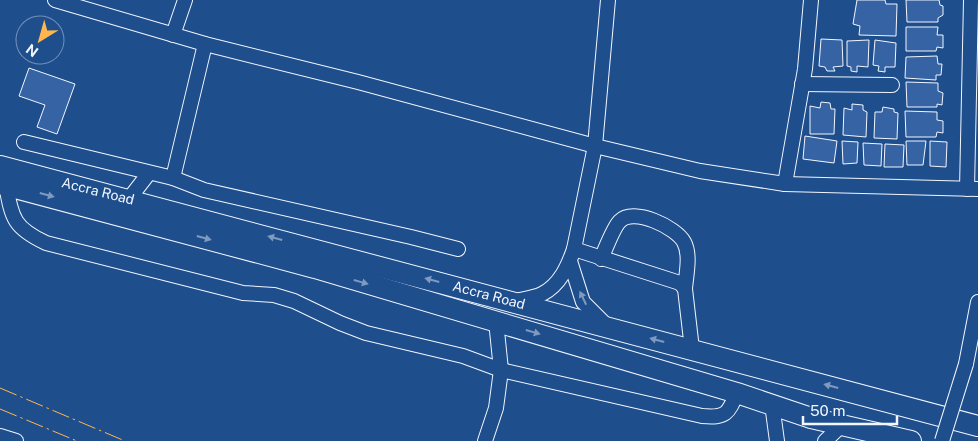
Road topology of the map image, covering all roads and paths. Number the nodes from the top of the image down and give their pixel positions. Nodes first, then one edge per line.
1 (55, 0) edge
2 (185, 0) edge
3 (608, 0) edge
4 (811, 0) edge
5 (971, 0) edge
6 (174, 35) junction
7 (205, 44) junction
8 (802, 84) junction
9 (892, 85) dead end
10 (24, 142) dead end
11 (595, 146) junction
12 (0, 166) edge
13 (148, 173) junction
14 (173, 178) junction
15 (785, 184) junction
16 (3, 185) edge
17 (973, 189) edge
18 (129, 199) junction
19 (458, 249) dead end
20 (572, 255) junction
21 (601, 259) junction
22 (686, 288) junction
23 (514, 302) junction
24 (978, 302) edge
25 (496, 321) junction
26 (608, 326) junction
27 (692, 349) junction
28 (501, 370) junction
29 (737, 393) junction
30 (772, 404) junction
31 (842, 425) junction
32 (978, 426) edge
33 (0, 436) edge
34 (16, 441) edge
35 (485, 441) edge
36 (777, 441) edge
37 (825, 441) edge
38 (911, 441) edge
39 (942, 441) edge

1 - 6 street
2 - 6 street
3 - 11 street
4 - 8 street
5 - 17 street
6 - 7 street
7 - 11 street
7 - 14 street
8 - 9 street
8 - 15 street
10 - 13 street
11 - 15 street
11 - 20 street
12 - 18 highway, Accra Road
13 - 14 street
13 - 18 street
14 - 19 street
15 - 17 street
16 -> 25 highway, Accra Road
16 - 28 street
23 -> 18 highway, Accra Road
20 - 21 street
20 - 23 street
26 -> 20 street
21 - 22 street
21 - 22 street
22 - 27 street
23 - 26 highway, Accra Road
24 - 39 street, bridge
25 - 28 street
25 -> 29 highway, Accra Road
27 -> 26 highway, Accra Road
32 -> 27 highway, Accra Road
28 - 29 street
28 - 35 street
29 - 30 highway, Accra Road
30 - 31 highway, Accra Road
30 - 36 street
31 - 37 street
31 - 38 highway, Accra Road
33 - 34 street

